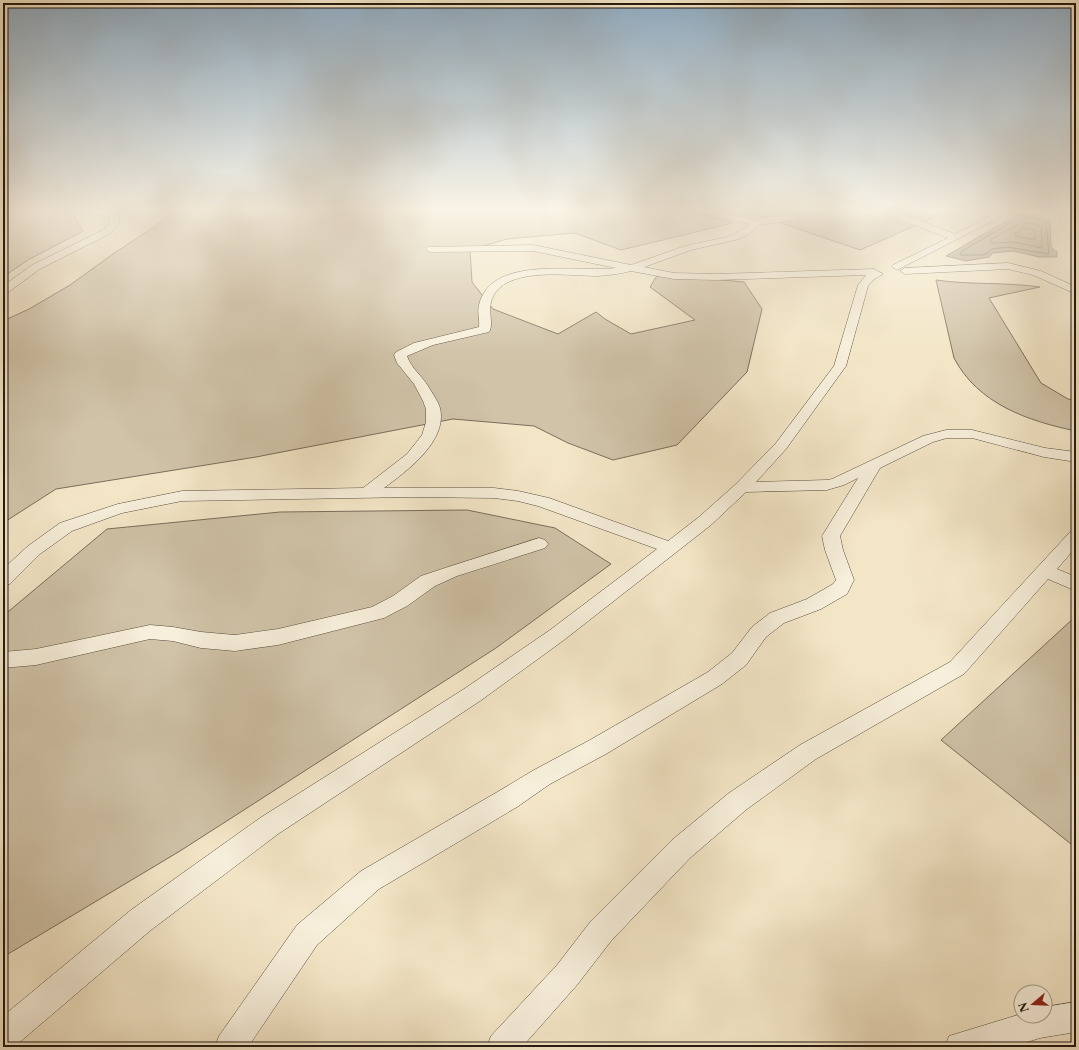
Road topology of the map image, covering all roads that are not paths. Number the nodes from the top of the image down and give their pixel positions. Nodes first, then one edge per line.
1 (54, 258) edge
2 (577, 258) edge
3 (660, 258) edge
4 (920, 258) edge
5 (632, 268) junction
6 (901, 269) junction
7 (884, 275) junction
8 (3, 291) edge
9 (1076, 291) edge
10 (1076, 457) edge
11 (873, 467) junction
12 (742, 487) junction
13 (367, 493) junction
14 (1076, 536) edge
15 (539, 544) dead end
16 (671, 548) junction
17 (1046, 571) junction
18 (3, 578) edge
19 (1076, 584) edge
20 (3, 660) edge
21 (1076, 1017) edge
22 (3, 1036) edge
23 (230, 1047) edge
24 (502, 1047) edge
25 (960, 1047) edge

1 - 8 street
2 - 5 street
3 - 5 street
4 - 6 street
5 - 7 street
5 - 13 street
6 - 7 street
6 - 7 street
6 - 9 street
7 - 12 street
10 - 11 street
11 - 12 street
11 - 23 street
12 - 16 street
13 - 16 street
13 - 18 street
14 - 17 street
15 - 20 street
16 - 22 street
17 - 19 street
17 - 24 street
21 - 25 street

